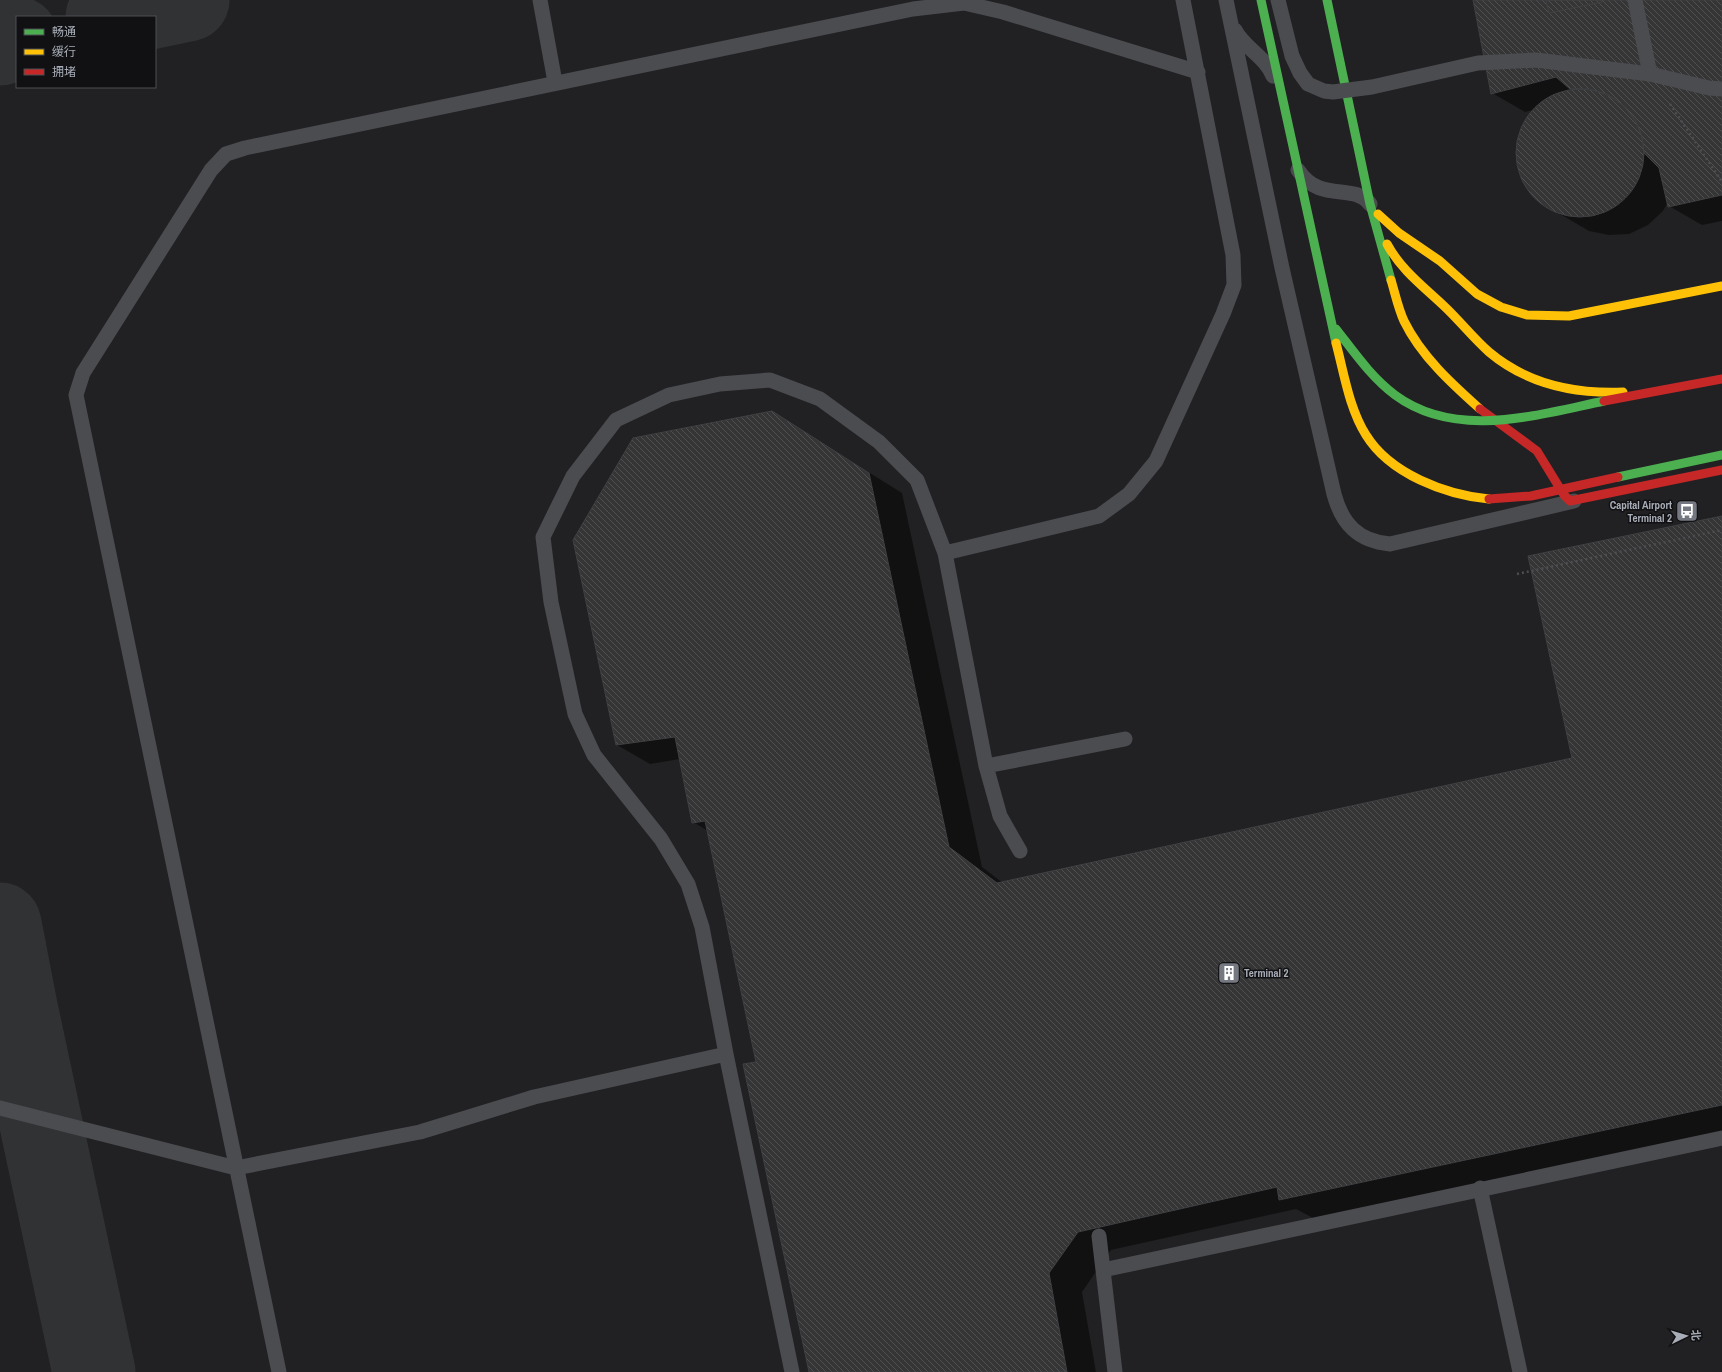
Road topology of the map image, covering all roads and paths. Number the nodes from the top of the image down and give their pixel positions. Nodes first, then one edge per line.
1 (540, 0) edge
2 (1183, 0) edge
3 (1220, 0) edge
4 (1226, 0) edge
5 (1261, 0) edge
6 (1278, 0) edge
7 (1327, 0) edge
8 (1635, 0) edge
9 (1230, 19) junction
10 (1198, 72) junction
11 (1650, 74) junction
12 (555, 82) junction
13 (1722, 89) edge
14 (1722, 182) edge
15 (1370, 204) junction
16 (1722, 286) edge
17 (1328, 314) junction
18 (1722, 376) edge
19 (1722, 379) edge
20 (1722, 455) edge
21 (1722, 470) edge
22 (1574, 501) junction
23 (1722, 530) edge
24 (945, 554) junction
25 (1517, 574) dead end
26 (1125, 739) dead end
27 (986, 766) junction
28 (1020, 852) dead end
29 (726, 1054) junction
30 (0, 1108) edge
31 (1722, 1138) edge
32 (236, 1168) junction
33 (1480, 1188) junction
34 (1099, 1236) dead end
35 (1103, 1270) junction
36 (279, 1372) edge
37 (792, 1372) edge
38 (1115, 1372) edge
39 (1520, 1372) edge

1 - 12 lane
2 - 10 lane
3 - 9 lane
4 - 9 lane
5 - 17 street, bridge
6 - 11 lane, bridge
7 - 15 street
8 - 11 lane
9 - 15 lane
9 - 22 lane
10 - 12 lane
10 - 24 lane
11 - 13 lane, bridge
11 - 14 path
12 - 32 lane
15 - 16 street
15 - 18 street
15 - 22 street
17 - 19 street, bridge
17 - 20 street, bridge
21 - 22 street
23 - 25 path
24 - 27 lane
24 - 29 lane
26 - 27 lane
27 - 28 lane
29 - 32 lane
29 - 37 lane
30 - 32 lane
31 - 33 lane
32 - 36 lane
33 - 35 lane
33 - 39 lane
34 - 35 lane
35 - 38 lane

